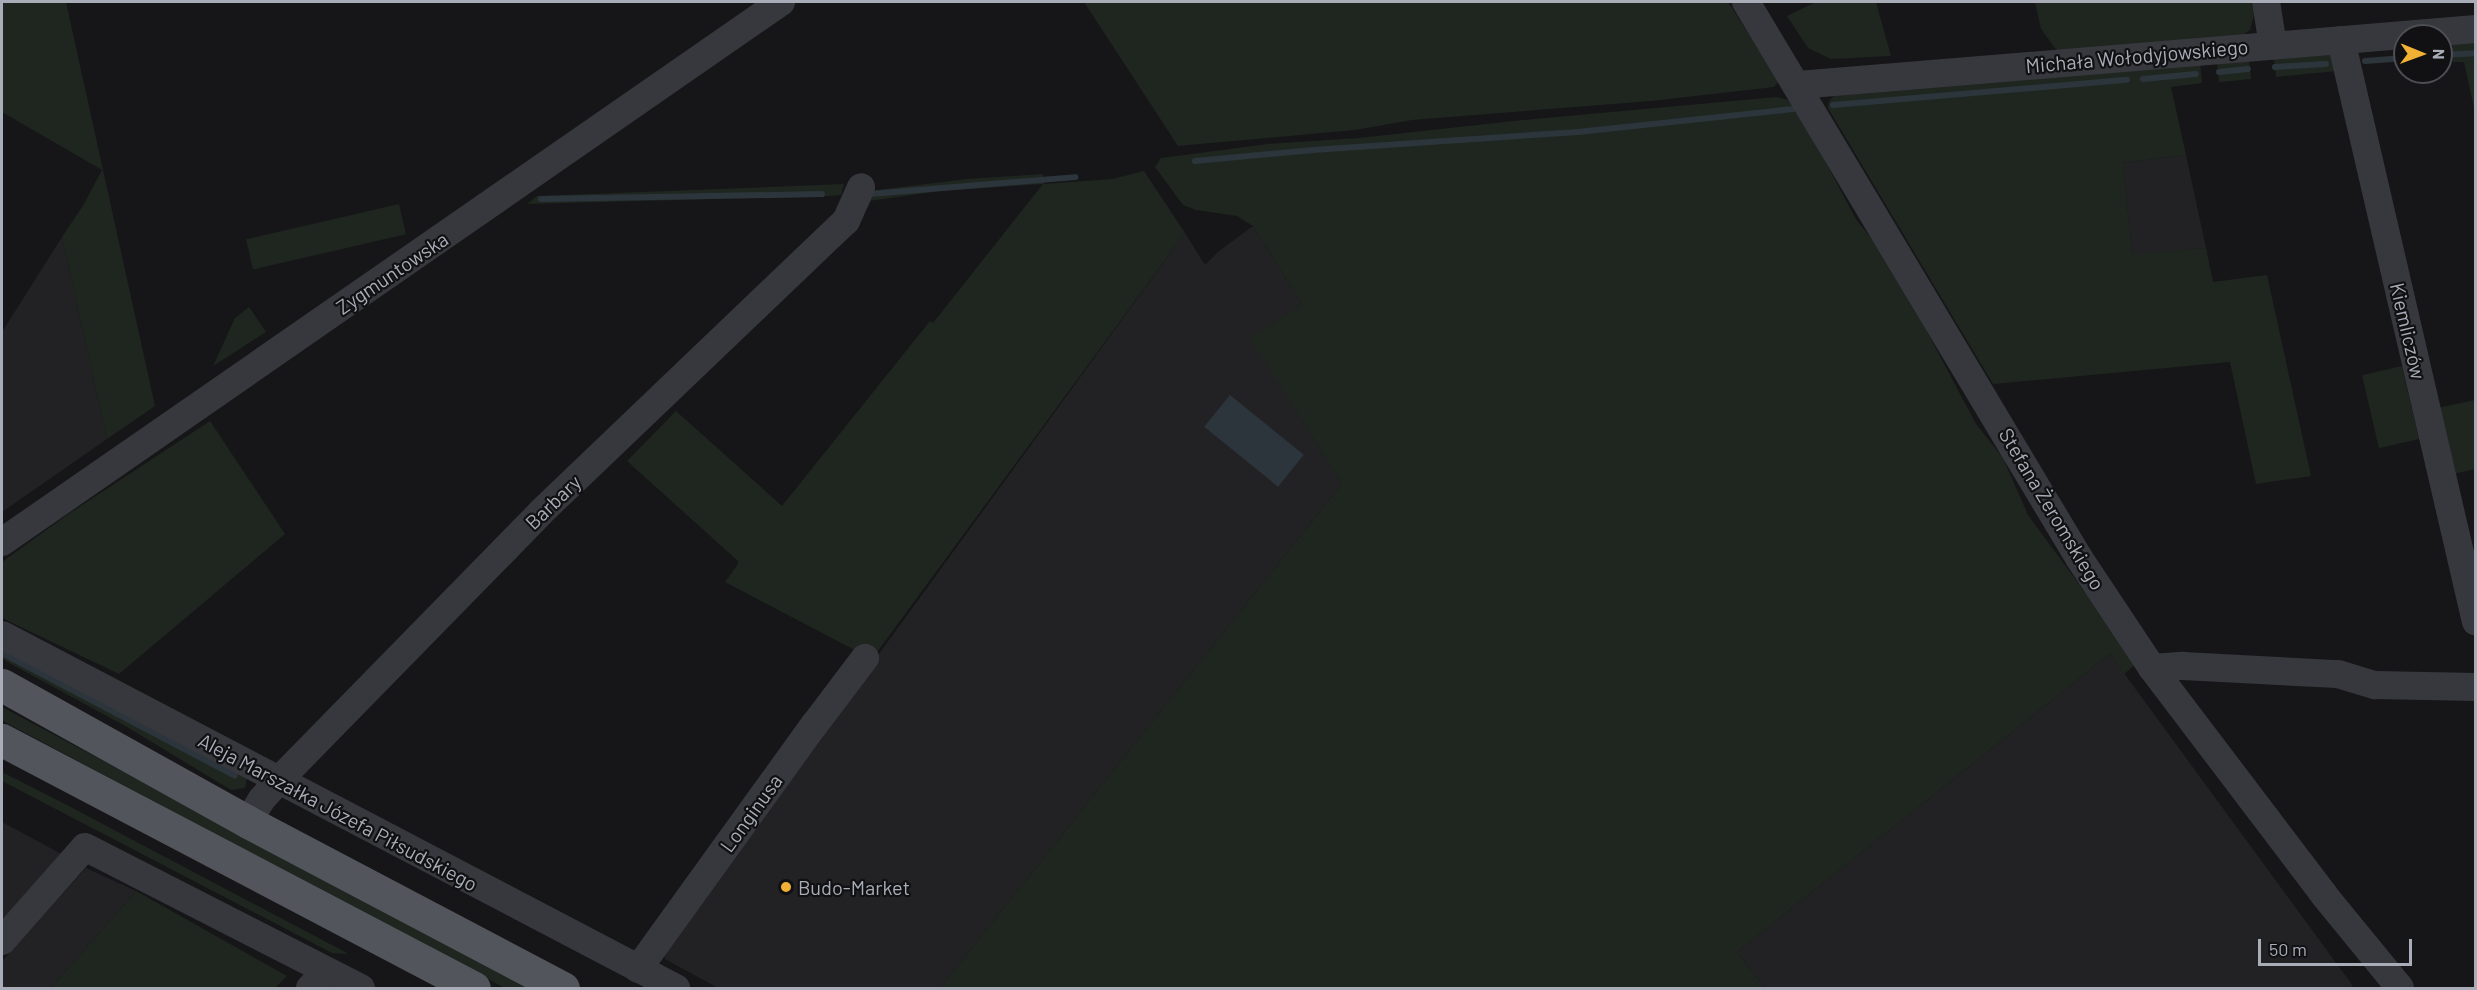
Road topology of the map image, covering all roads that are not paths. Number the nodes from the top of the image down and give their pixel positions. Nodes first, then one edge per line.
1 (781, 2) edge
2 (1746, 2) edge
3 (2266, 2) edge
4 (2475, 29) edge
5 (2340, 40) junction
6 (2273, 45) junction
7 (1798, 85) junction
8 (861, 187) dead end
9 (2, 542) edge
10 (2475, 622) edge
11 (2, 635) edge
12 (865, 658) dead end
13 (2152, 668) junction
14 (2, 685) edge
15 (2475, 687) edge
16 (2, 740) edge
17 (278, 781) junction
18 (248, 822) junction
19 (2, 940) edge
20 (638, 969) junction
21 (318, 980) edge
22 (361, 988) edge
23 (474, 988) edge
24 (563, 988) edge
25 (676, 988) edge
26 (2400, 988) edge

1 - 9 street, Zygmuntowska
2 - 7 street, Stefana Żeromskiego
3 - 6 street
4 - 5 street, Michała Wołodyjowskiego
5 - 6 street, Michała Wołodyjowskiego
5 - 10 street, Kiemliczów
6 - 7 street, Michała Wołodyjowskiego
7 - 13 street, Stefana Żeromskiego
8 - 17 street, Barbary
11 - 17 street, Aleja Marszałka Józefa Piłsudskiego
12 - 20 street, Longinusa
13 - 15 street
13 - 26 street, Stefana Żeromskiego
14 - 18 main road
16 - 23 main road
17 - 18 street, Barbary
17 - 20 street, Aleja Marszałka Józefa Piłsudskiego
18 - 24 main road
19 - 21 street
20 - 25 street, Aleja Marszałka Józefa Piłsudskiego
21 - 22 street

